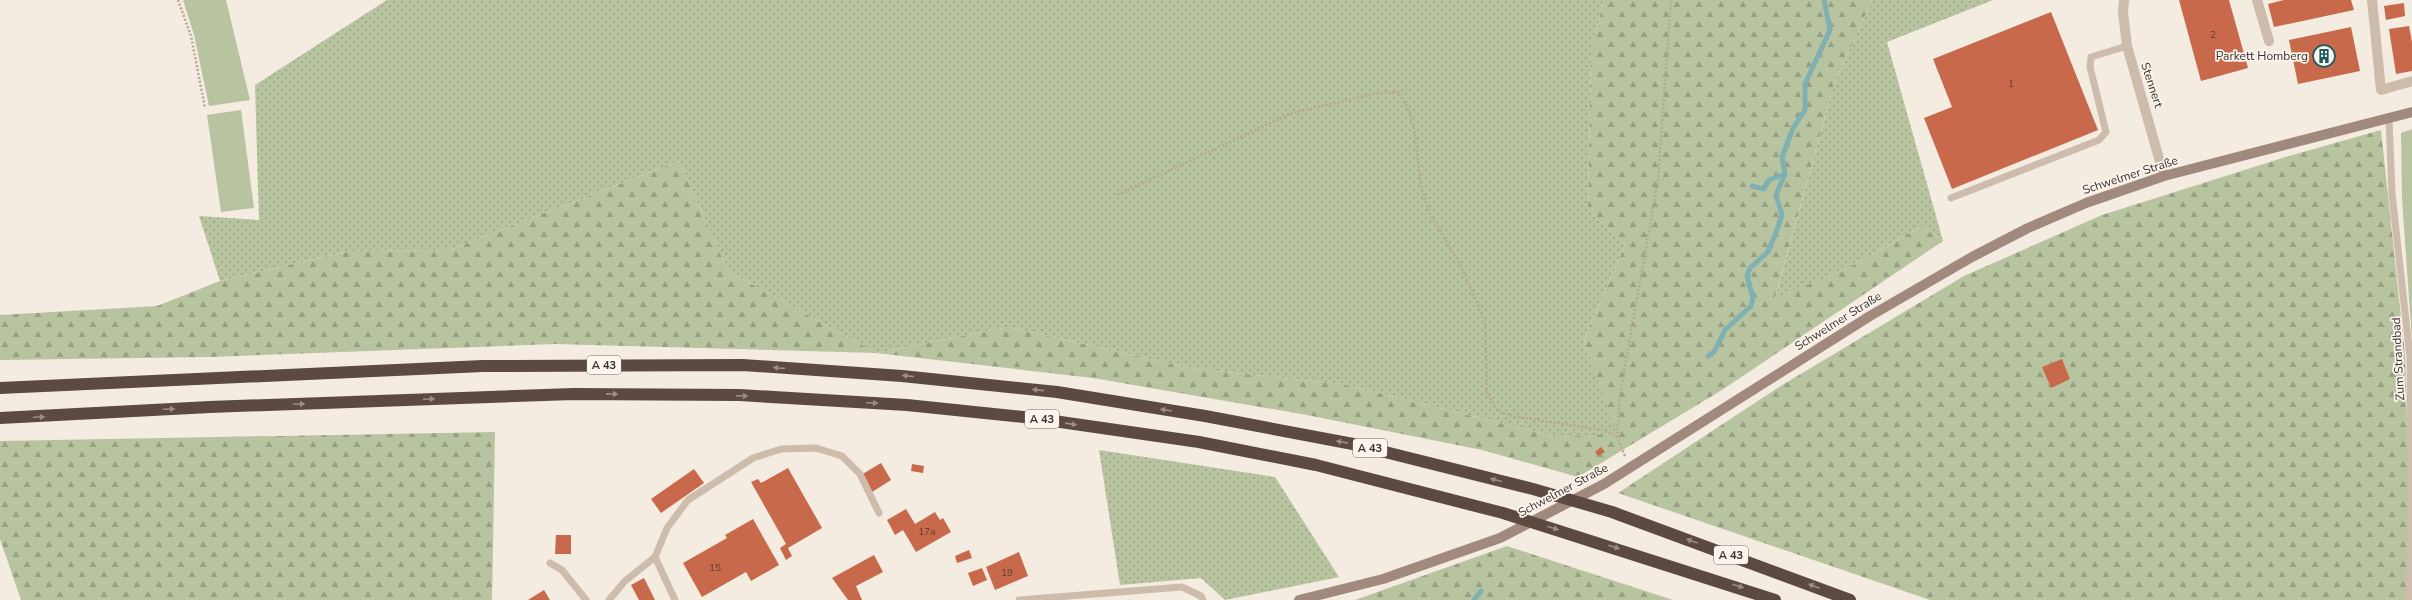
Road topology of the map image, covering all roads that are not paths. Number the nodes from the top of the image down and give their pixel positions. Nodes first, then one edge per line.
1 (2124, 0) edge
2 (2257, 0) edge
3 (2372, 0) edge
4 (2269, 41) dead end
5 (2127, 46) junction
6 (2412, 82) edge
7 (2412, 112) edge
8 (2389, 118) junction
9 (2164, 176) junction
10 (1951, 198) dead end
11 (0, 388) edge
12 (0, 418) edge
13 (880, 513) dead end
14 (655, 557) junction
15 (550, 563) dead end
16 (586, 600) edge
17 (609, 600) edge
18 (675, 600) edge
19 (1019, 600) edge
20 (1204, 600) edge
21 (1299, 600) edge
22 (1775, 600) edge
23 (1850, 600) edge
24 (2409, 600) edge

1 - 5 street, Stennert
2 - 4 street
3 - 6 street
5 - 9 street, Stennert
5 - 10 lane
7 - 8 main road, Schwelmer Straße
8 - 9 main road, Schwelmer Straße
8 - 24 lane, Zum Strandbad
9 - 21 main road, Schwelmer Straße
23 -> 11 highway, A 43
12 -> 22 highway, A 43
13 - 14 lane
14 - 17 lane
14 - 18 lane
15 - 16 lane
19 - 20 lane

